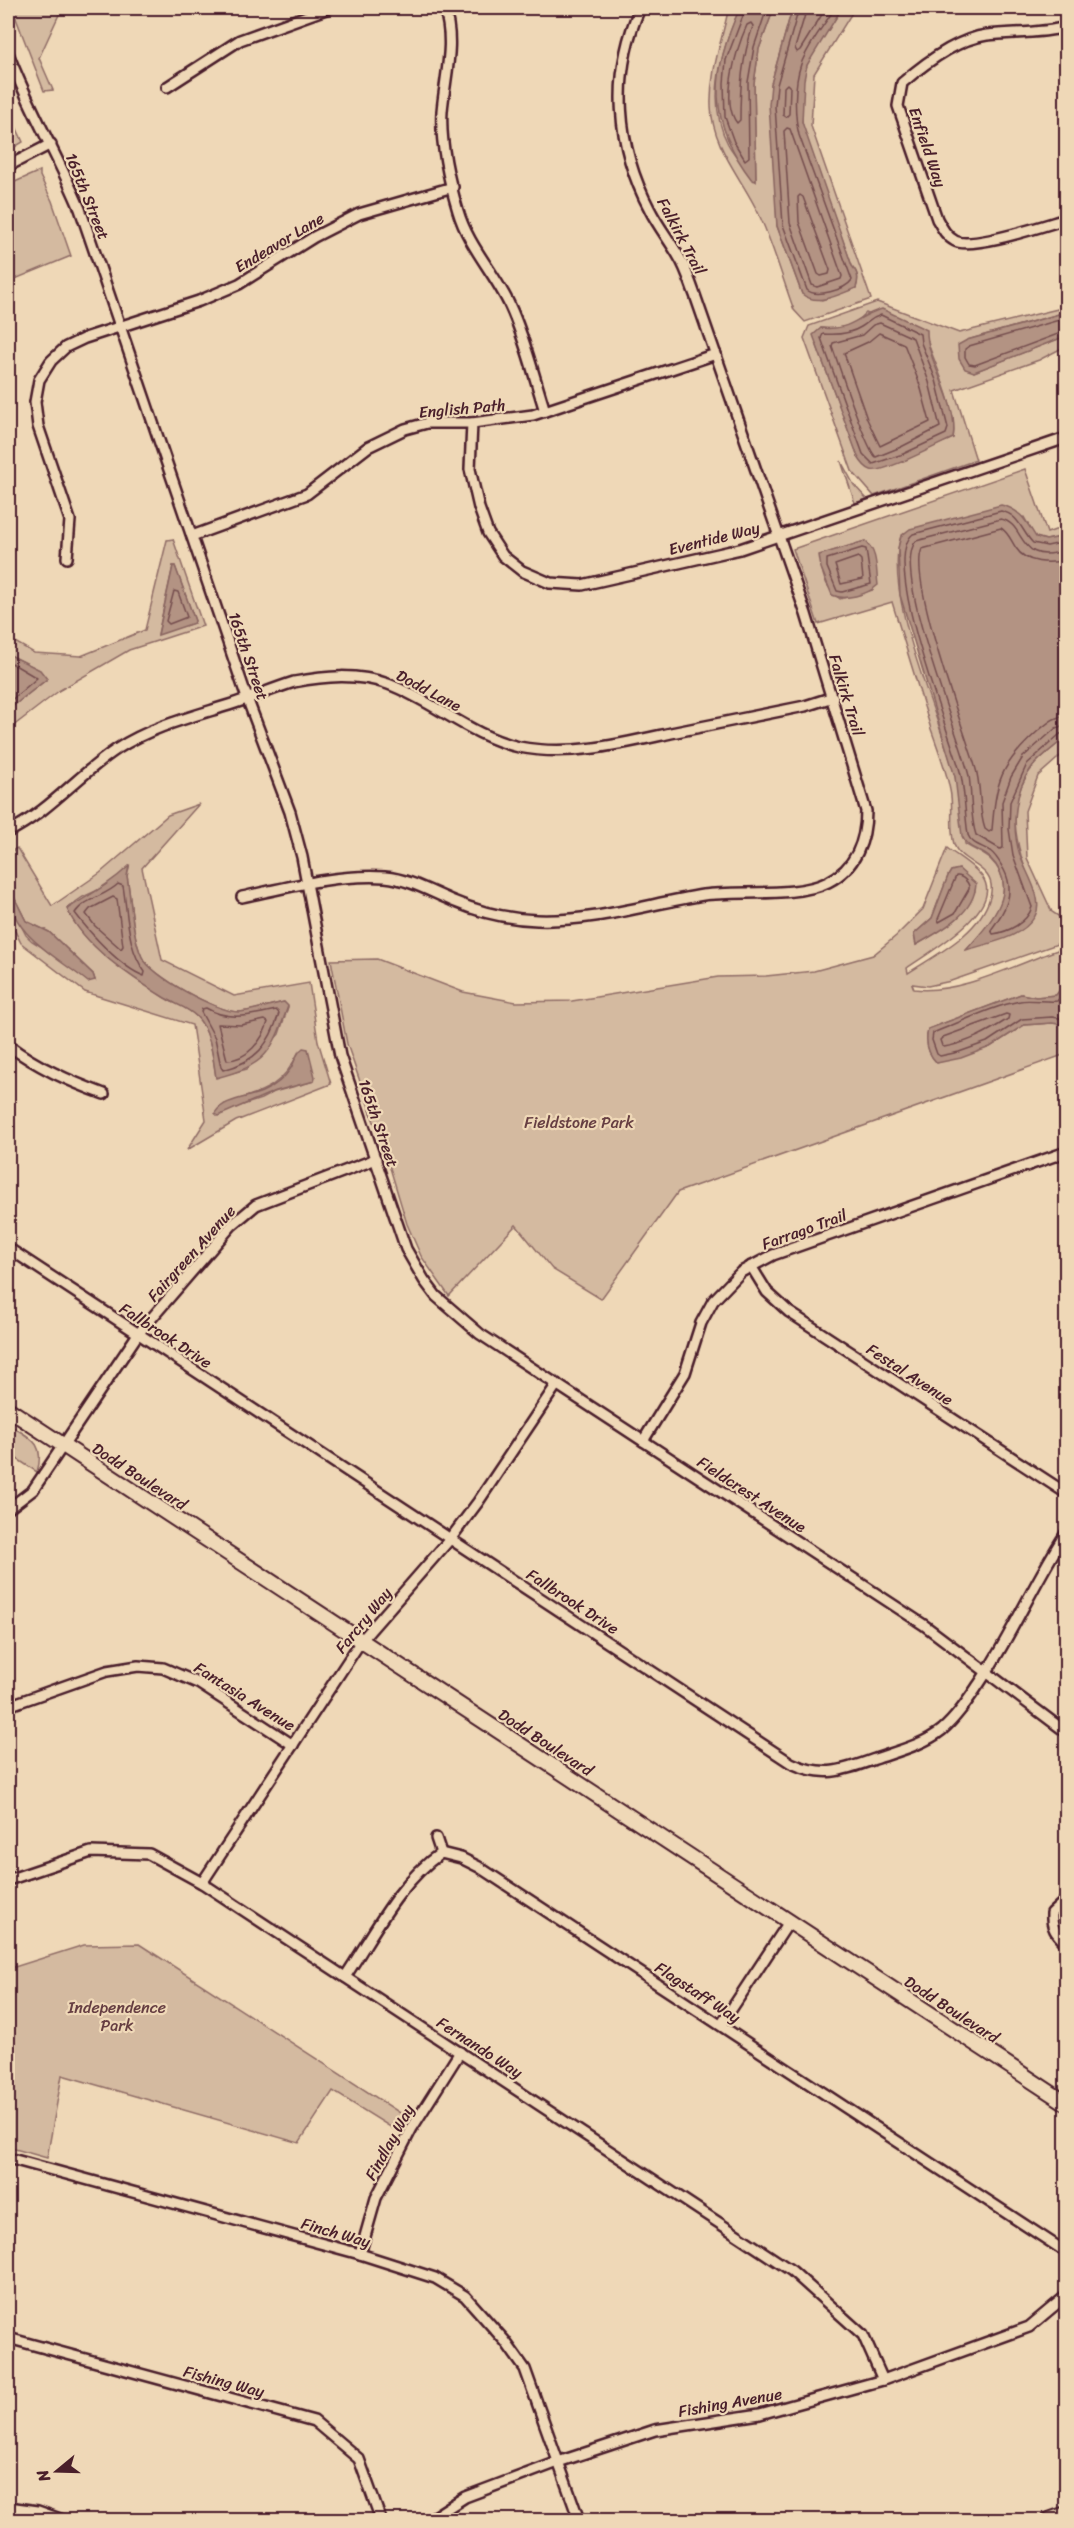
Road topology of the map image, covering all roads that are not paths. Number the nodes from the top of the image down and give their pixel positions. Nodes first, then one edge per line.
1 (328, 8) edge
2 (444, 8) edge
3 (640, 8) edge
4 (1066, 27) edge
5 (8, 52) edge
6 (166, 87) dead end
7 (51, 144) junction
8 (8, 166) edge
9 (453, 187) junction
10 (1066, 219) edge
11 (120, 326) junction
12 (716, 354) junction
13 (545, 411) junction
14 (472, 423) junction
15 (1066, 438) edge
16 (192, 536) junction
17 (779, 537) junction
18 (67, 558) dead end
19 (833, 697) junction
20 (247, 698) junction
21 (8, 832) edge
22 (307, 884) junction
23 (242, 897) dead end
24 (8, 1045) edge
25 (104, 1094) dead end
26 (1066, 1152) edge
27 (375, 1160) junction
28 (8, 1248) edge
29 (751, 1266) junction
30 (424, 1280) joint
31 (138, 1334) junction
32 (557, 1384) junction
33 (8, 1409) edge
34 (643, 1441) junction
35 (64, 1446) junction
36 (1066, 1493) edge
37 (8, 1509) edge
38 (1066, 1533) edge
39 (451, 1538) junction
40 (361, 1641) junction
41 (987, 1672) junction
42 (8, 1706) edge
43 (1066, 1732) edge
44 (293, 1745) junction
45 (436, 1838) dead end
46 (441, 1854) junction
47 (8, 1880) edge
48 (202, 1883) junction
49 (1066, 1900) edge
50 (789, 1922) junction
51 (1066, 1942) edge
52 (345, 1977) junction
53 (721, 2025) junction
54 (460, 2052) junction
55 (1066, 2103) edge
56 (8, 2158) edge
57 (1066, 2252) edge
58 (360, 2254) junction
59 (1066, 2296) edge
60 (8, 2338) edge
61 (883, 2380) junction
62 (558, 2462) junction
63 (8, 2507) edge
64 (1066, 2514) edge
65 (63, 2520) edge
66 (381, 2520) edge
67 (429, 2520) edge
68 (579, 2520) edge
69 (1049, 2520) edge

1 - 6 street
2 - 9 street
3 - 12 street, Falkirk Trail
4 - 10 street, Enfield Way
5 - 7 street, 165th Street
7 - 8 street
7 - 11 street, 165th Street
9 - 11 street, Endeavor Lane
9 - 13 street
11 - 16 street, 165th Street
11 - 18 street, Endeavor Lane
12 - 13 street, English Path
12 - 17 street, Falkirk Trail
13 - 14 street, English Path
14 - 16 street, English Path
14 - 17 street, Eventide Way
15 - 17 street, Eventide Way
16 - 20 street, 165th Street
17 - 19 street, Falkirk Trail
19 - 20 street, Dodd Lane
19 - 22 street, Falkirk Trail
20 - 21 street, Dodd Lane
20 - 22 street, 165th Street
22 - 23 street, Falkirk Trail
22 - 27 street, 165th Street
24 - 25 street
26 - 29 street, Farrago Trail
27 - 30 street, 165th Street
27 - 31 street, Fairgreen Avenue
28 - 31 street, Fallbrook Drive
29 - 34 street, Farrago Trail
29 - 36 street, Festal Avenue
30 - 32 street, Fieldcrest Avenue
31 - 35 street, Fairgreen Avenue
31 - 39 street, Fallbrook Drive
32 - 34 street, Fieldcrest Avenue
32 - 39 street, Farcry Way
33 - 35 street, Dodd Boulevard
34 - 41 street, Fieldcrest Avenue
35 - 37 street, Fairgreen Avenue
35 - 40 street, Dodd Boulevard
38 - 41 street, Fallbrook Drive
39 - 40 street, Farcry Way
39 - 41 street, Fallbrook Drive
40 - 44 street, Farcry Way
40 - 50 street, Dodd Boulevard
41 - 43 street, Fieldcrest Avenue
42 - 44 street, Fantasia Avenue
44 - 48 street, Farcry Way
45 - 46 street
46 - 52 street
46 - 53 street, Flagstaff Way
47 - 48 street, Fernando Way
48 - 52 street, Fernando Way
49 - 51 street
50 - 53 street
50 - 55 street, Dodd Boulevard
52 - 54 street, Fernando Way
53 - 57 street, Flagstaff Way
54 - 58 street, Findlay Way
54 - 61 street, Fernando Way
56 - 58 street, Finch Way
58 - 62 street, Finch Way
59 - 61 street, Fishing Avenue
60 - 66 street, Fishing Way
61 - 62 street, Fishing Avenue
62 - 67 street, Fishing Avenue
62 - 68 street, Finch Way
63 - 65 street
64 - 69 street

